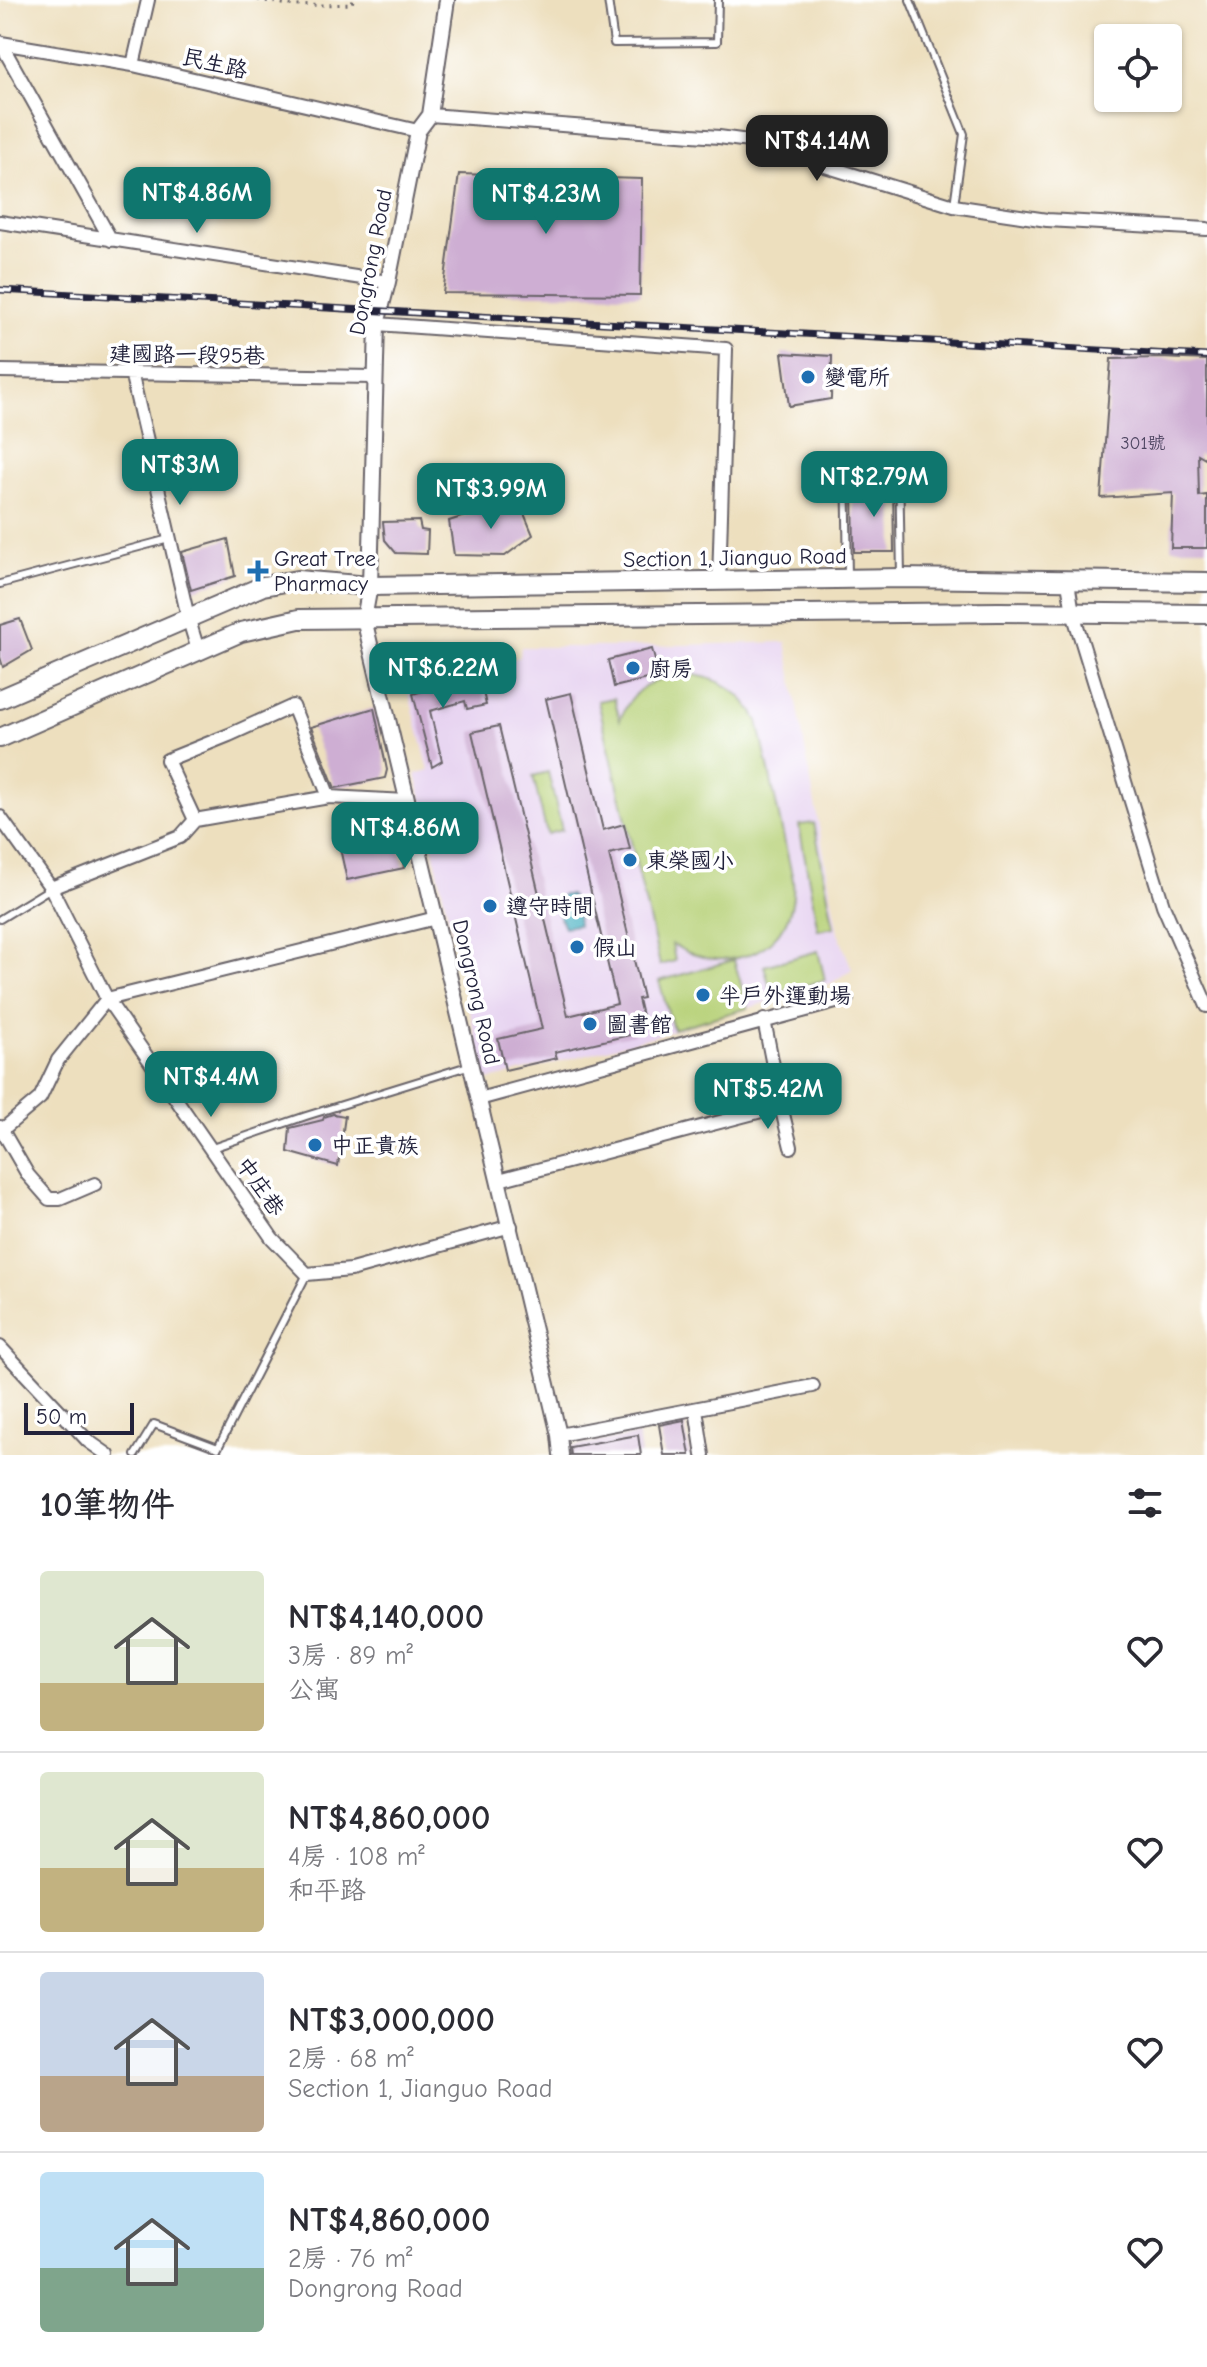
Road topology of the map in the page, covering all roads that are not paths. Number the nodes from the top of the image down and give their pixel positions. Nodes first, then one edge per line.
1 (148, 0) edge
2 (447, 0) edge
3 (608, 0) edge
4 (718, 0) edge
5 (910, 0) edge
6 (0, 42) edge
7 (133, 65) junction
8 (430, 115) junction
9 (418, 131) junction
10 (954, 206) junction
11 (0, 222) edge
12 (1207, 229) edge
13 (111, 240) junction
14 (388, 282) junction
15 (377, 324) junction
16 (0, 371) edge
17 (131, 372) junction
18 (374, 377) junction
19 (169, 539) junction
20 (901, 578) junction
21 (848, 579) junction
22 (719, 582) junction
23 (1068, 582) junction
24 (1207, 582) edge
25 (0, 584) edge
26 (370, 586) junction
27 (1073, 613) junction
28 (1207, 614) edge
29 (188, 617) junction
30 (364, 619) junction
31 (198, 650) junction
32 (0, 699) edge
33 (0, 738) edge
34 (329, 797) junction
35 (407, 801) junction
36 (0, 817) edge
37 (195, 820) junction
38 (51, 888) junction
39 (436, 918) junction
40 (0, 919) edge
41 (107, 999) junction
42 (847, 999) dead end
43 (1207, 1006) edge
44 (764, 1020) junction
45 (471, 1065) junction
46 (479, 1099) junction
47 (781, 1106) junction
48 (1, 1129) edge
49 (791, 1147) dead end
50 (210, 1149) junction
51 (499, 1180) junction
52 (95, 1184) dead end
53 (511, 1226) junction
54 (307, 1274) junction
55 (0, 1347) edge
56 (813, 1386) dead end
57 (696, 1409) junction
58 (559, 1435) junction
59 (108, 1455) edge
60 (135, 1455) edge
61 (561, 1455) edge
62 (703, 1455) edge

1 - 7 street
2 - 8 street
3 - 4 lane
5 - 10 lane
6 - 7 street, 民生路
6 - 13 street
7 - 9 street, 民生路
8 - 9 street, Dongrong Road
8 - 10 street
9 - 14 street, Dongrong Road
10 - 12 street
11 - 13 street
13 - 14 street
14 - 15 street, Dongrong Road
15 - 18 street, Dongrong Road
15 - 22 street
16 - 17 street, 建國路一段95巷
17 - 18 street, 建國路一段95巷
17 - 19 street
18 - 26 street, Dongrong Road
19 - 25 lane
19 - 29 street
20 - 21 main road, Section 1, Jianguo Road
20 - 21 lane
20 - 23 main road, Section 1, Jianguo Road
21 - 22 main road, Section 1, Jianguo Road
22 - 26 main road, Section 1, Jianguo Road
23 - 24 main road, Section 1, Jianguo Road
23 - 27 street
26 - 29 main road, Section 1, Jianguo Road
26 - 30 street, Dongrong Road
27 - 28 main road
27 - 30 main road
27 - 43 street
29 - 31 street
29 - 32 main road, Section 1, Jianguo Road
30 - 31 main road
30 - 35 street, Dongrong Road
31 - 33 main road
34 - 35 street
34 - 37 street
34 - 37 street
35 - 39 street, Dongrong Road
36 - 38 street, 中庄巷
37 - 38 street
38 - 40 lane
38 - 41 street, 中庄巷
39 - 41 street
39 - 45 street, Dongrong Road
41 - 48 street
41 - 50 street, 中庄巷
42 - 44 street
44 - 46 street
44 - 47 street
45 - 46 street, Dongrong Road
45 - 50 lane
46 - 51 street, Dongrong Road
47 - 49 street
47 - 51 street
48 - 52 street
50 - 54 street, 中庄巷
51 - 53 street, Dongrong Road
53 - 54 street
53 - 58 street, Dongrong Road
54 - 60 lane
55 - 59 street
56 - 57 street
57 - 58 street
57 - 62 street
58 - 61 street, Dongrong Road

